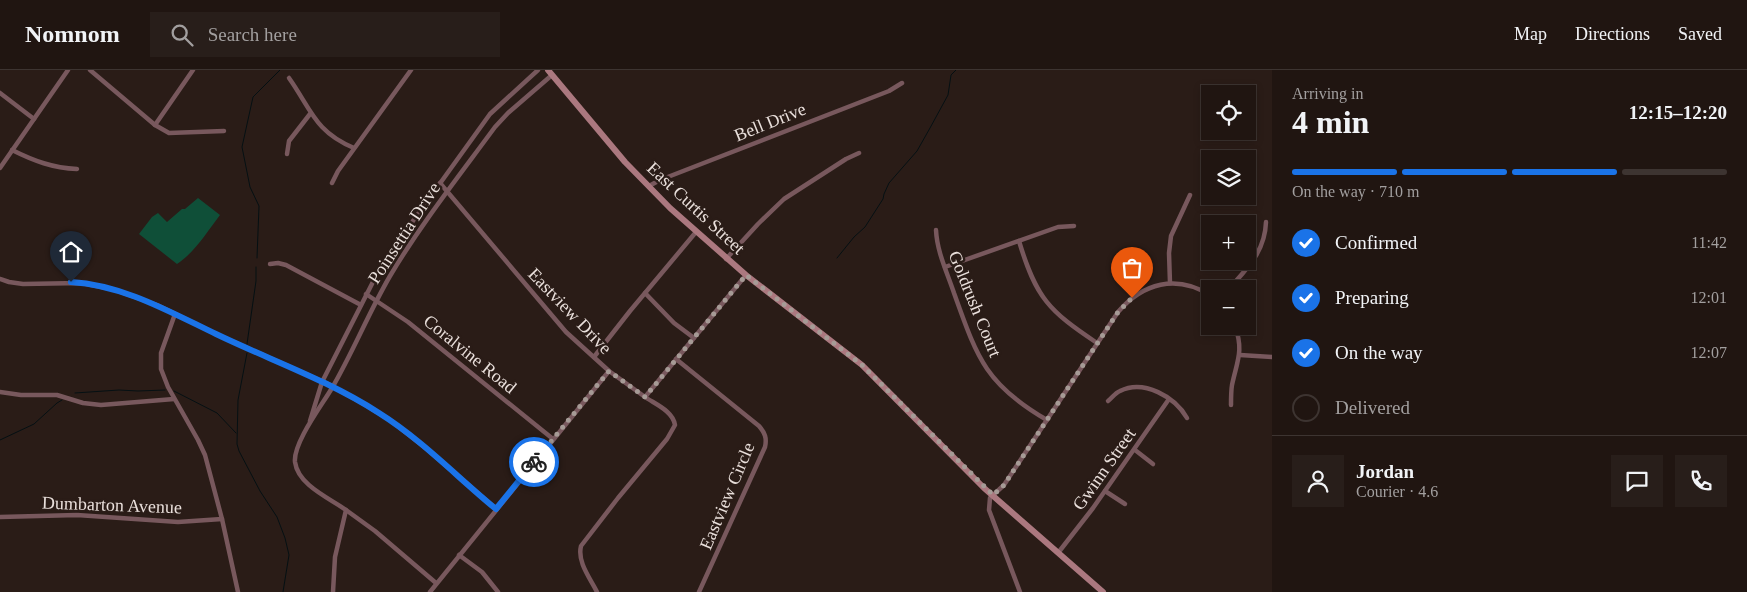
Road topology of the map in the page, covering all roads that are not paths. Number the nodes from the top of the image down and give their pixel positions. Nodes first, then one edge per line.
1 (68, 70) edge
2 (90, 70) edge
3 (193, 70) edge
4 (411, 70) edge
5 (538, 70) edge
6 (550, 72) edge
7 (289, 78) dead end
8 (902, 82) dead end
9 (0, 93) edge
10 (310, 114) junction
11 (34, 119) junction
12 (155, 125) junction
13 (224, 131) dead end
14 (354, 148) junction
15 (12, 150) junction
16 (859, 153) dead end
17 (287, 154) dead end
18 (0, 168) edge
19 (77, 169) dead end
20 (332, 183) dead end
21 (440, 183) junction
22 (649, 186) junction
23 (447, 192) junction
24 (1190, 195) dead end
25 (1266, 222) dead end
26 (1074, 226) dead end
27 (936, 230) dead end
28 (696, 232) junction
29 (1020, 241) junction
30 (726, 259) junction
31 (270, 264) dead end
32 (945, 267) junction
33 (746, 275) junction
34 (0, 279) edge
35 (1236, 280) edge
36 (1170, 283) junction
37 (1201, 291) edge
38 (644, 293) junction
39 (366, 294) junction
40 (377, 300) junction
41 (361, 305) junction
42 (175, 314) junction
43 (1237, 335) edge
44 (694, 338) junction
45 (1098, 343) junction
46 (1240, 355) junction
47 (594, 357) junction
48 (1272, 357) edge
49 (676, 359) junction
50 (609, 371) junction
51 (322, 382) junction
52 (333, 387) junction
53 (0, 392) edge
54 (645, 397) junction
55 (174, 398) junction
56 (1169, 399) junction
57 (1108, 401) dead end
58 (1231, 405) dead end
59 (1187, 418) dead end
60 (1047, 420) junction
61 (308, 426) junction
62 (553, 439) junction
63 (1135, 450) junction
64 (1153, 464) dead end
65 (1105, 491) junction
66 (993, 495) junction
67 (1125, 504) dead end
68 (496, 509) junction
69 (346, 510) junction
70 (0, 517) edge
71 (222, 519) junction
72 (1058, 553) junction
73 (459, 555) junction
74 (436, 583) junction
75 (238, 592) edge
76 (333, 592) edge
77 (430, 592) edge
78 (498, 592) edge
79 (597, 592) edge
80 (699, 592) edge
81 (1020, 592) edge
82 (1103, 592) edge

1 - 11 street
2 - 12 street
3 - 12 street
4 - 14 street
5 - 21 street, Poinsettia Drive
6 - 22 main road, East Curtis Street
6 - 23 street, Poinsettia Drive
7 - 10 street
8 - 22 street, Bell Drive
9 - 11 street
10 - 14 street
10 - 17 street
11 - 15 street
12 - 13 street
14 - 20 street
15 - 18 street
15 - 19 street
16 - 30 street
21 - 23 street, Eastview Drive
21 - 39 street, Poinsettia Drive
22 - 28 main road, East Curtis Street
23 - 40 street, Poinsettia Drive
23 - 47 street, Eastview Drive
24 - 36 street
25 - 35 street
26 - 29 street
27 - 32 street, Goldrush Court
28 - 30 main road, East Curtis Street
28 - 38 street
29 - 32 street
29 - 45 street
30 - 33 main road, East Curtis Street
31 - 41 street
32 - 60 street, Goldrush Court
33 - 44 street
33 - 66 main road, East Curtis Street
34 - 42 street
36 - 37 street
36 - 45 street
38 - 44 street
38 - 47 street
39 - 40 street, Coralvine Road
39 - 41 street, Poinsettia Drive
40 - 52 street, Poinsettia Drive
40 - 62 street, Coralvine Road
41 - 51 street, Poinsettia Drive
42 - 51 street
42 - 55 street
43 - 46 street
44 - 49 street
45 - 60 street
46 - 48 street
46 - 58 street
47 - 50 street, Eastview Drive
49 - 54 street
49 - 80 street, Eastview Circle
50 - 54 street, Eastview Drive
50 - 62 street
51 - 52 street
51 - 61 street, Poinsettia Drive
52 - 61 street, Poinsettia Drive
52 - 68 street
53 - 55 street
54 - 79 street
55 - 71 street
56 - 57 street
56 - 59 street
56 - 63 street, Gwinn Street
60 - 66 street
61 - 69 street, Poinsettia Drive
62 - 68 street
63 - 64 street
63 - 65 street, Gwinn Street
65 - 67 street
65 - 72 street, Gwinn Street
66 - 72 main road, East Curtis Street
66 - 81 street
68 - 73 street
69 - 74 street, Poinsettia Drive
69 - 76 street
70 - 71 street, Dumbarton Avenue
71 - 75 street
72 - 82 main road, East Curtis Street
73 - 74 street
73 - 78 street
74 - 77 street

